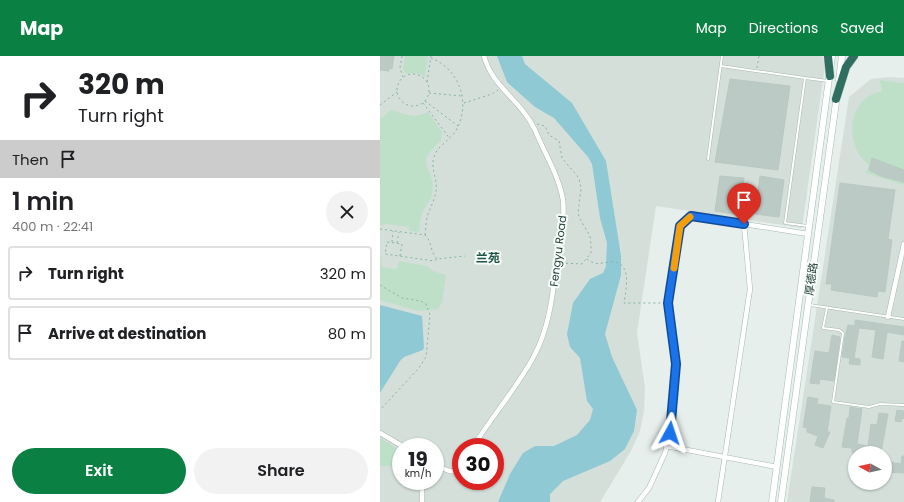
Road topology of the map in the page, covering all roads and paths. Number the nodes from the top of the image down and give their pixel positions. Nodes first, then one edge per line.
1 (402, 56) edge
2 (484, 56) edge
3 (722, 56) edge
4 (759, 56) edge
5 (828, 56) edge
6 (832, 56) edge
7 (842, 56) edge
8 (854, 56) edge
9 (431, 57) edge
10 (721, 66) junction
11 (757, 70) junction
12 (404, 77) junction
13 (805, 78) junction
14 (829, 79) junction
15 (427, 82) junction
16 (501, 87) junction
17 (397, 92) junction
18 (429, 93) junction
19 (462, 96) junction
20 (836, 99) junction
21 (425, 101) junction
22 (423, 103) junction
23 (463, 103) junction
24 (380, 105) edge
25 (532, 123) junction
26 (458, 126) junction
27 (450, 139) junction
28 (708, 159) dead end
29 (744, 224) junction
30 (810, 226) junction
31 (380, 228) edge
32 (394, 230) junction
33 (399, 231) junction
34 (808, 234) junction
35 (425, 235) junction
36 (392, 242) junction
37 (397, 243) junction
38 (904, 244) edge
39 (400, 256) junction
40 (465, 256) dead end
41 (437, 259) junction
42 (587, 259) junction
43 (557, 262) junction
44 (380, 285) edge
45 (668, 303) junction
46 (808, 304) junction
47 (827, 308) junction
48 (888, 317) junction
49 (904, 319) edge
50 (904, 405) edge
51 (380, 410) edge
52 (380, 433) edge
53 (479, 438) edge
54 (392, 440) edge
55 (666, 446) junction
56 (724, 457) junction
57 (776, 467) junction
58 (422, 490) edge
59 (422, 502) edge
60 (638, 502) edge
61 (718, 502) edge
62 (772, 502) edge
63 (781, 502) edge

1 - 12 path
2 - 16 street, Fengyu Road
3 - 10 lane
4 - 11 path
5 - 14 highway
6 - 14 main road, 厚德路
7 - 20 main road, 厚德路
8 - 20 highway
9 - 15 path
9 - 19 path
10 - 11 lane
10 - 28 lane
11 - 13 lane
12 - 15 path
12 - 17 path
13 - 14 lane
13 - 30 lane
14 - 30 main road, 厚德路
15 - 18 path
16 - 23 path
16 - 25 street, Fengyu Road
17 - 22 path
17 - 24 path
18 - 19 path
18 - 21 path
19 - 23 path
20 - 46 main road, 厚德路
21 - 22 path
21 - 26 path
22 - 27 path
23 - 26 path
25 - 42 path
25 - 43 street, Fengyu Road
26 - 27 path
27 - 35 path
29 - 34 street
29 - 45 street
29 - 56 street
30 - 34 main road, 厚德路
31 - 32 path
32 - 33 path
32 - 36 path
33 - 35 path
33 - 37 path
34 - 57 main road, 厚德路
35 - 41 path
36 - 37 path
36 - 39 path
37 - 39 path
38 - 48 street
39 - 41 path
40 - 41 path
42 - 43 path
42 - 45 path
43 - 53 street, Fengyu Road
44 - 51 path
45 - 55 street
46 - 47 lane
46 - 63 main road, 厚德路
47 - 48 lane
47 - 50 lane
48 - 49 lane
52 - 54 street
55 - 56 street
55 - 60 street
56 - 57 street
56 - 61 street
57 - 62 main road, 厚德路
58 - 59 street

